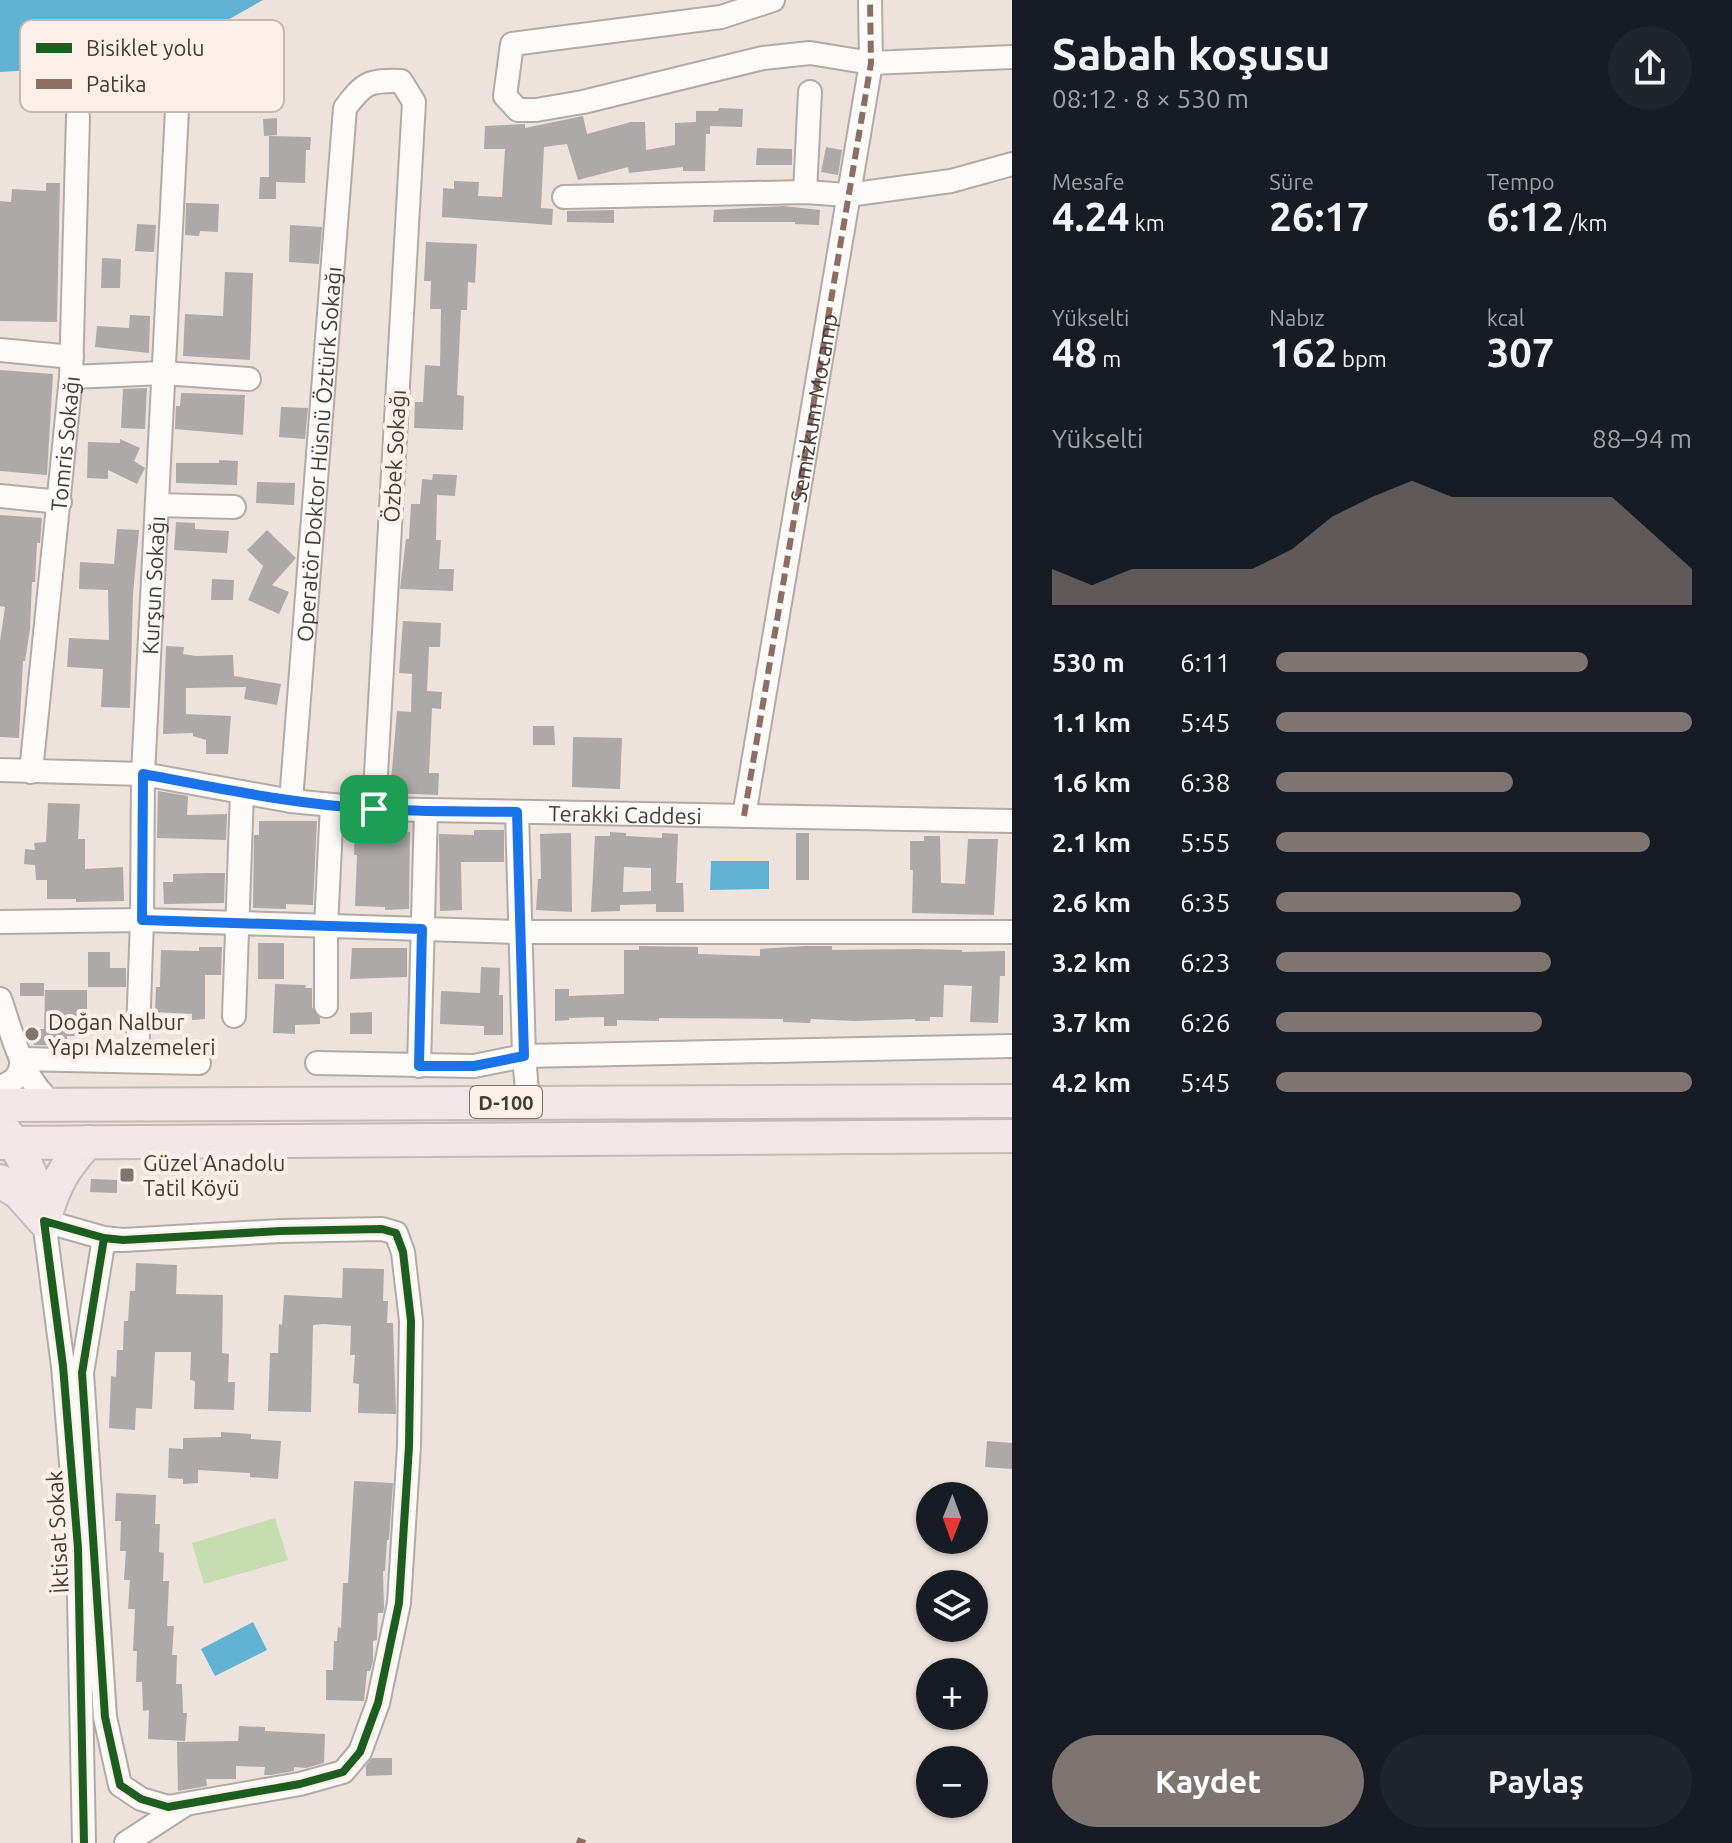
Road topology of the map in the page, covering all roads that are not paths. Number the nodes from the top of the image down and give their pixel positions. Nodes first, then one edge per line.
1 (773, 0) edge
2 (870, 0) edge
3 (1012, 57) edge
4 (871, 63) junction
5 (810, 92) dead end
6 (414, 102) joint
7 (177, 112) edge
8 (78, 116) dead end
9 (1012, 164) edge
10 (805, 192) junction
11 (848, 195) junction
12 (564, 197) dead end
13 (0, 350) edge
14 (72, 367) junction
15 (163, 373) junction
16 (249, 379) dead end
17 (0, 496) edge
18 (60, 502) junction
19 (157, 505) junction
20 (234, 507) dead end
21 (31, 772) junction
22 (0, 774) edge
23 (143, 774) junction
24 (242, 792) junction
25 (291, 801) junction
26 (332, 805) junction
27 (374, 809) junction
28 (426, 810) junction
29 (517, 812) junction
30 (744, 816) junction
31 (1012, 821) edge
32 (142, 920) junction
33 (0, 922) edge
34 (236, 924) junction
35 (326, 927) junction
36 (422, 929) junction
37 (520, 932) junction
38 (1012, 932) edge
39 (0, 999) edge
40 (326, 1006) dead end
41 (234, 1016) dead end
42 (1012, 1046) edge
43 (524, 1056) junction
44 (22, 1059) junction
45 (137, 1061) junction
46 (199, 1063) dead end
47 (317, 1063) dead end
48 (419, 1066) junction
49 (0, 1087) edge
50 (1012, 1101) edge
51 (528, 1102) junction
52 (0, 1105) edge
53 (54, 1105) junction
54 (1012, 1136) edge
55 (5, 1137) edge
56 (88, 1142) junction
57 (0, 1181) edge
58 (44, 1221) junction
59 (104, 1238) junction
60 (187, 1803) junction
61 (84, 1843) edge
62 (100, 1843) edge
63 (126, 1843) edge

1 - 4 street
2 - 4 street, Semizkum Mocamp
3 - 4 street
4 - 11 street, Semizkum Mocamp
5 - 10 street
6 - 25 street, Operatör Doktor Hüsnü Öztürk Sokağı
6 - 27 street, Özbek Sokağı
7 - 15 street, Kurşun Sokağı
8 - 14 street, Tomris Sokağı
9 - 11 street
10 - 11 street
10 - 12 street
11 - 30 street, Semizkum Mocamp
13 - 14 street
14 - 15 street
14 - 18 street, Tomris Sokağı
15 - 16 street
15 - 19 street, Kurşun Sokağı
17 - 18 street
18 - 21 street, Tomris Sokağı
19 - 20 street
19 - 23 street, Kurşun Sokağı
21 - 22 street, Terakki Caddesi
21 - 23 street, Terakki Caddesi
23 - 24 street, Terakki Caddesi
23 - 32 street, Kurşun Sokağı
24 - 25 street, Terakki Caddesi
24 - 34 street
25 - 26 street, Terakki Caddesi
26 - 27 street, Terakki Caddesi
26 - 35 street
27 - 28 street, Terakki Caddesi
28 - 29 street, Terakki Caddesi
28 - 36 street
29 - 30 street, Terakki Caddesi
29 - 37 street
30 - 31 street, Terakki Caddesi
32 - 33 street
32 - 34 street
32 - 45 street, Kurşun Sokağı
34 - 35 street
34 - 41 street
35 - 36 street
35 - 40 street
36 - 37 street
36 - 48 street
37 - 38 street
37 - 43 street
39 - 44 street
42 - 43 street
43 - 48 street
43 - 51 street
44 - 45 street
44 - 49 street
44 - 53 street
45 - 46 street
47 - 48 street
50 - 51 highway, D-100
51 - 53 highway, D-100
52 - 53 highway, D-100
54 - 56 highway, D-100
55 - 56 highway, D-100
55 - 58 highway
56 - 58 highway
57 - 58 highway
58 - 59 street
58 - 61 street, İktisat Sokak
59 - 60 street
59 - 60 street
60 - 63 street
61 - 62 street

